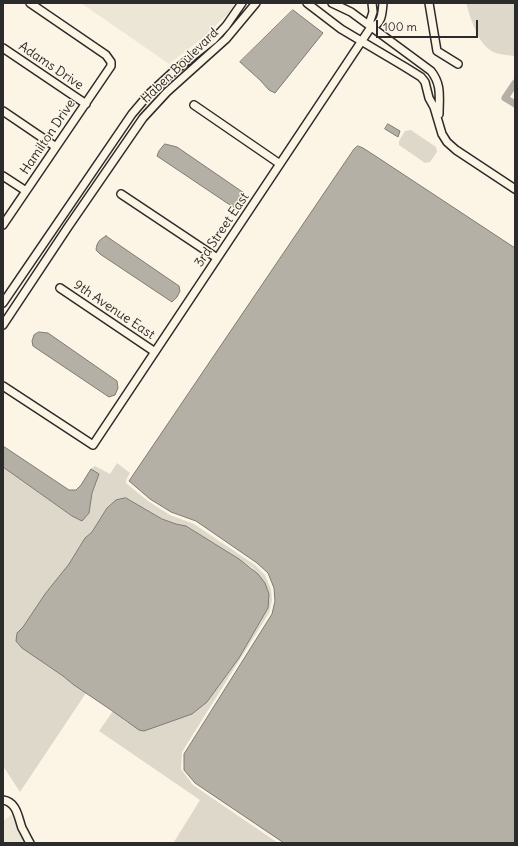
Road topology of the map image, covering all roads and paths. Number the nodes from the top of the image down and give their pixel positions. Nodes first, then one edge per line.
1 (30, 3) edge
2 (242, 3) edge
3 (256, 3) edge
4 (307, 3) edge
5 (332, 3) edge
6 (372, 3) edge
7 (383, 3) edge
8 (429, 3) edge
9 (371, 27) junction
10 (362, 41) junction
11 (3, 48) edge
12 (458, 64) dead end
13 (86, 104) junction
14 (194, 105) dead end
15 (3, 111) edge
16 (439, 120) junction
17 (56, 147) junction
18 (280, 164) junction
19 (3, 176) edge
20 (515, 189) edge
21 (26, 191) junction
22 (121, 194) dead end
23 (58, 221) junction
24 (3, 225) edge
25 (68, 227) junction
26 (217, 258) junction
27 (60, 288) dead end
28 (3, 304) edge
29 (3, 325) edge
30 (155, 352) junction
31 (3, 386) edge
32 (3, 800) edge
33 (30, 843) edge

1 - 13 street, Hamilton Drive
2 - 23 street, Haben Boulevard
3 - 25 street, Haben Boulevard
4 - 10 street
5 - 9 street
6 - 9 street
7 - 9 street, 3rd Street East
8 - 12 street
9 - 10 street, 3rd Street East
9 - 16 street
10 - 16 street
10 - 18 street, 3rd Street East
11 - 13 street, Adams Drive
13 - 17 street, Hamilton Drive
14 - 18 street
15 - 17 street
16 - 20 street
17 - 21 street, Hamilton Drive
18 - 26 street, 3rd Street East
19 - 21 street
21 - 24 street, Hamilton Drive
22 - 26 street
23 - 25 street
23 - 28 street, Haben Boulevard
25 - 29 street, Haben Boulevard
26 - 30 street, 3rd Street East
27 - 30 street, 9th Avenue East
30 - 31 street, 3rd Street East
32 - 33 street

